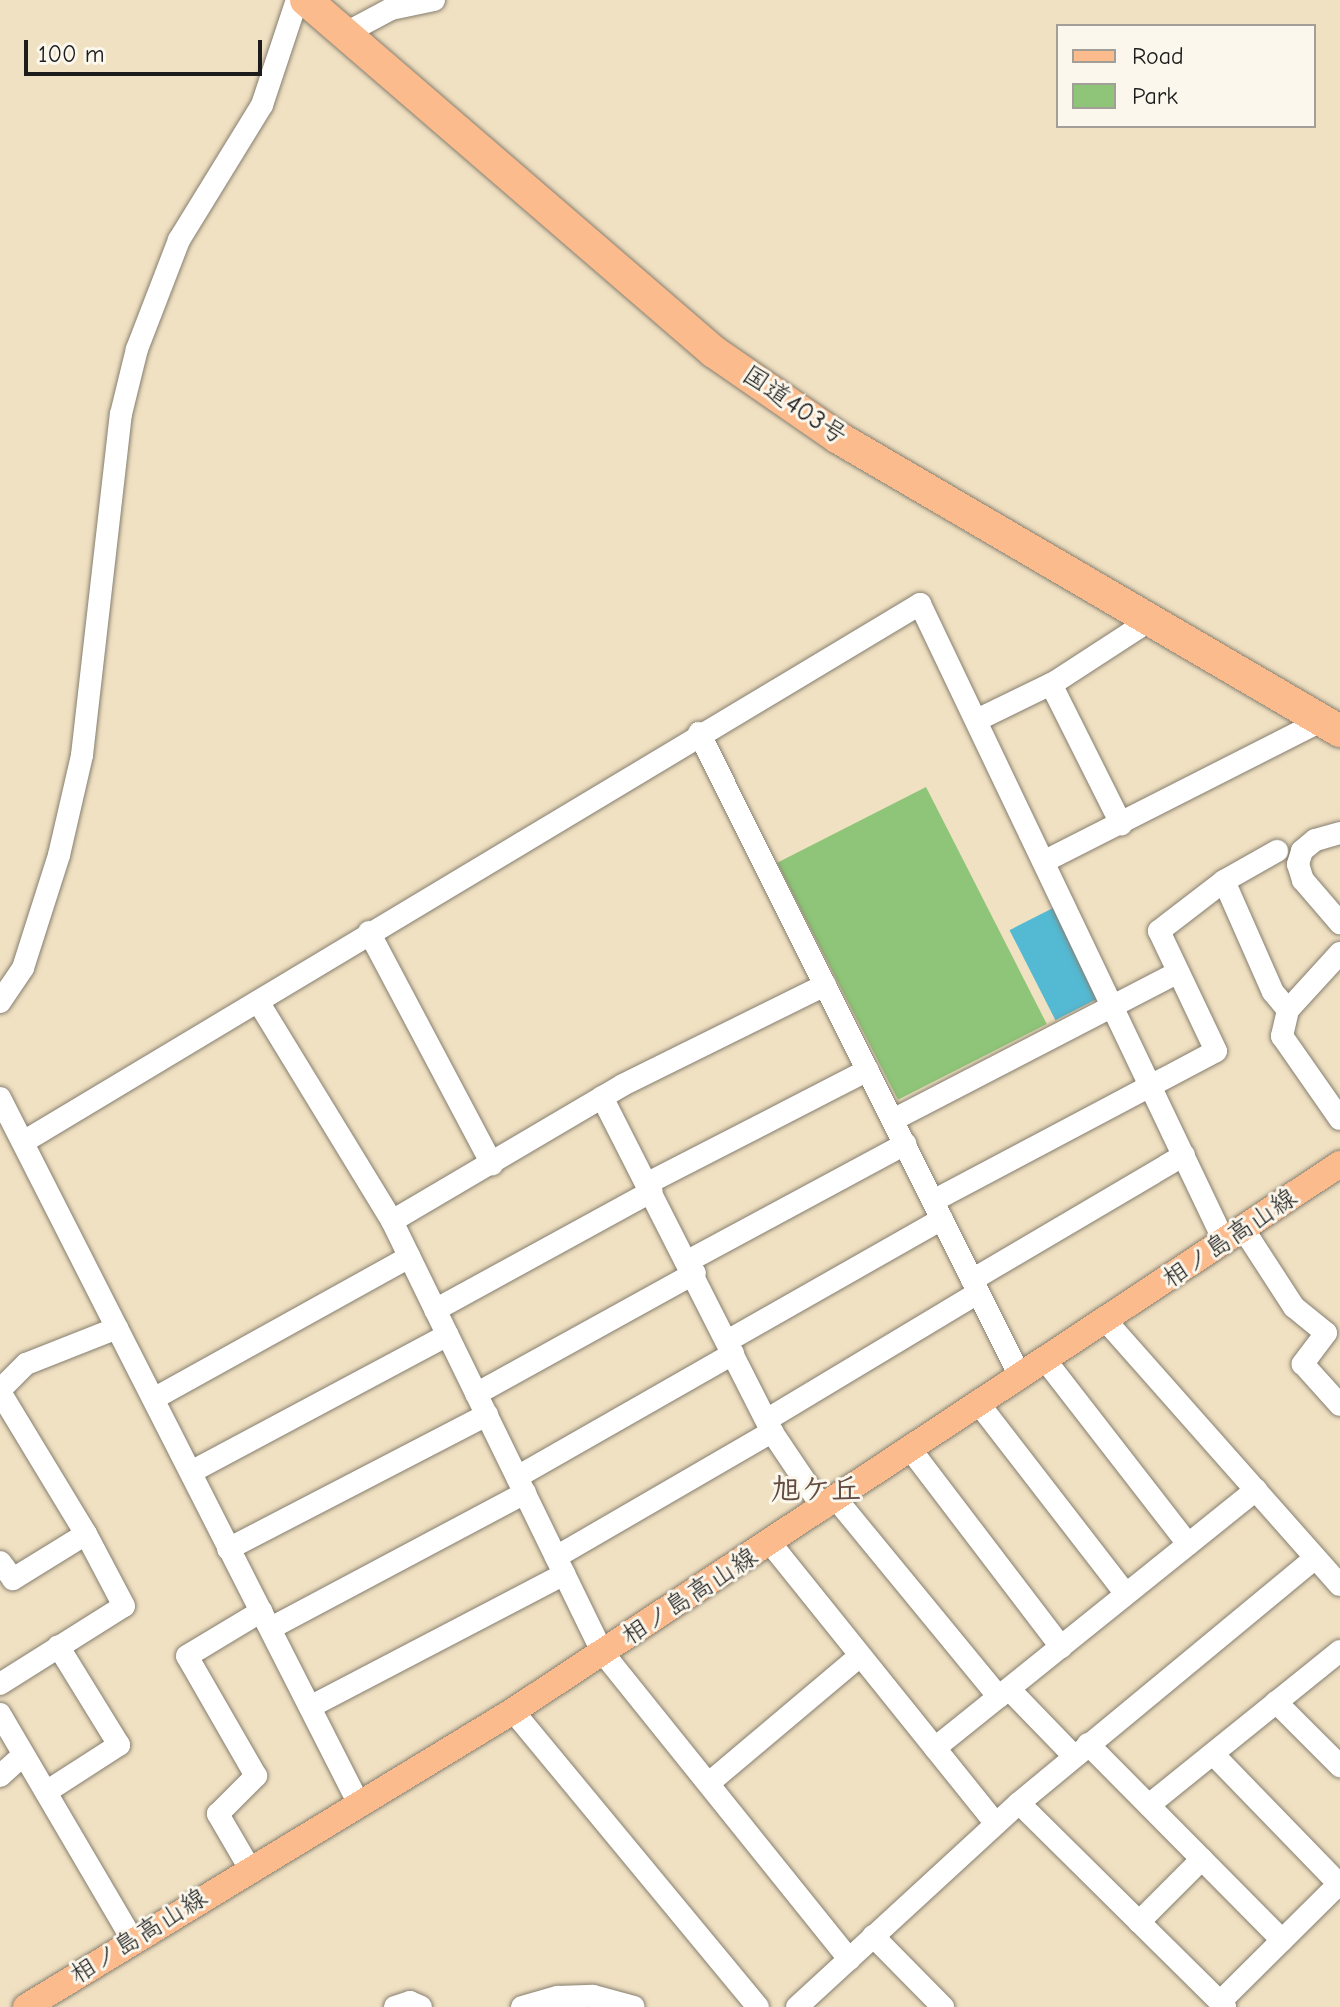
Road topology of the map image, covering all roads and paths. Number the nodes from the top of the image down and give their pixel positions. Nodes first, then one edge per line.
1 (297, 0) edge
2 (306, 0) edge
3 (434, 0) edge
4 (346, 33) junction
5 (1152, 619) junction
6 (1051, 684) junction
7 (977, 720) junction
8 (1331, 726) edge
9 (699, 733) junction
10 (1121, 824) junction
11 (1340, 833) edge
12 (1277, 851) dead end
13 (1045, 861) junction
14 (1224, 881) junction
15 (1340, 923) edge
16 (369, 932) junction
17 (1340, 953) edge
18 (1178, 972) junction
19 (825, 985) junction
20 (0, 1002) edge
21 (259, 1003) junction
22 (1110, 1005) junction
23 (1288, 1010) junction
24 (868, 1070) junction
25 (1151, 1082) junction
26 (602, 1097) junction
27 (0, 1098) edge
28 (1340, 1119) edge
29 (893, 1120) junction
30 (25, 1141) junction
31 (905, 1144) junction
32 (1184, 1155) junction
33 (492, 1164) junction
34 (1340, 1164) edge
35 (650, 1187) junction
36 (937, 1210) junction
37 (392, 1221) junction
38 (1235, 1237) junction
39 (409, 1257) junction
40 (692, 1267) junction
41 (975, 1286) junction
42 (435, 1310) junction
43 (1107, 1322) junction
44 (1333, 1326) edge
45 (117, 1328) junction
46 (448, 1335) junction
47 (731, 1347) junction
48 (1046, 1361) junction
49 (1020, 1376) junction
50 (0, 1391) edge
51 (476, 1394) junction
52 (155, 1398) junction
53 (979, 1404) junction
54 (1340, 1405) edge
55 (487, 1415) junction
56 (770, 1426) junction
57 (911, 1450) junction
58 (191, 1472) junction
59 (521, 1485) junction
60 (1256, 1490) junction
61 (830, 1504) junction
62 (86, 1534) junction
63 (771, 1544) junction
64 (1188, 1544) junction
65 (228, 1549) junction
66 (1315, 1558) junction
67 (0, 1562) edge
68 (560, 1566) junction
69 (1340, 1585) edge
70 (1126, 1594) junction
71 (267, 1620) junction
72 (58, 1646) junction
73 (1061, 1647) junction
74 (1340, 1651) edge
75 (603, 1653) junction
76 (860, 1656) junction
77 (0, 1684) edge
78 (1004, 1693) junction
79 (1276, 1702) junction
80 (310, 1707) junction
81 (513, 1711) junction
82 (0, 1714) edge
83 (935, 1748) junction
84 (1081, 1750) junction
85 (1213, 1754) junction
86 (22, 1756) junction
87 (1340, 1766) edge
88 (0, 1776) edge
89 (709, 1783) junction
90 (46, 1792) junction
91 (1019, 1803) junction
92 (359, 1804) junction
93 (1149, 1805) junction
94 (996, 1824) junction
95 (1202, 1859) junction
96 (250, 1869) junction
97 (1340, 1883) edge
98 (1139, 1922) junction
99 (873, 1936) junction
100 (1282, 1940) junction
101 (133, 1941) junction
102 (849, 1959) junction
103 (594, 2002) edge
104 (1213, 2002) edge
105 (32, 2005) edge
106 (395, 2007) edge
107 (421, 2007) edge
108 (522, 2007) edge
109 (634, 2007) edge
110 (758, 2007) edge
111 (797, 2007) edge
112 (943, 2007) edge

1 - 20 street
2 - 4 highway, 国道403号
3 - 4 street
4 - 5 highway, 国道403号
5 - 6 street
5 - 8 highway, 国道403号
6 - 7 street
6 - 10 street
7 - 9 street
7 - 13 street
8 - 10 street
9 - 16 street
9 - 19 street
10 - 13 street
11 - 15 street
12 - 14 street
13 - 22 street
14 - 18 street
14 - 23 street
16 - 21 street
16 - 33 street
17 - 23 street
18 - 22 street
18 - 25 street
19 - 24 street
19 - 26 street
21 - 30 street
21 - 37 street
22 - 25 street
22 - 29 street
23 - 28 street
24 - 29 street
24 - 35 street
25 - 32 street
25 - 36 street
26 - 33 street
26 - 35 street
27 - 30 street
29 - 31 street
30 - 45 street
31 - 36 street
31 - 40 street
32 - 38 street
32 - 41 street
33 - 37 street
34 - 38 main road, 相ノ島高山線
35 - 40 street
35 - 42 street
36 - 41 street
36 - 47 street
37 - 39 street
38 - 43 main road, 相ノ島高山線
38 - 44 street
39 - 42 street
39 - 52 street
40 - 47 street
40 - 51 street
41 - 49 street
41 - 56 street
42 - 46 street
43 - 48 main road, 相ノ島高山線
43 - 60 street
44 - 54 street
45 - 50 street
45 - 52 street
46 - 51 street
46 - 58 street
47 - 56 street
47 - 59 street
48 - 49 main road, 相ノ島高山線
48 - 64 street
49 - 53 main road, 相ノ島高山線
50 - 62 street
51 - 55 street
52 - 58 street
53 - 57 main road, 相ノ島高山線
53 - 70 street
55 - 59 street
55 - 65 street
56 - 61 street
56 - 68 street
57 - 61 main road, 相ノ島高山線
57 - 73 street
58 - 65 street
59 - 68 street
59 - 71 street
60 - 64 street
60 - 66 street
61 - 63 main road, 相ノ島高山線
61 - 78 street
62 - 67 street
62 - 72 street
63 - 75 main road, 相ノ島高山線
63 - 76 street
64 - 70 street
65 - 71 street
66 - 69 street
66 - 84 street
68 - 75 street
68 - 80 street
70 - 73 street
71 - 80 street
71 - 96 street
72 - 77 street
72 - 90 street
73 - 78 street
74 - 79 street
75 - 81 main road, 相ノ島高山線
75 - 89 street
76 - 83 street
76 - 89 street
78 - 83 street
78 - 84 street
79 - 85 street
79 - 87 street
80 - 92 street
81 - 92 main road, 相ノ島高山線
81 - 110 street
82 - 86 street
83 - 94 street
84 - 91 street
84 - 93 street
85 - 93 street
85 - 97 street
86 - 88 street
86 - 90 street
89 - 102 street
90 - 101 street
91 - 94 street
91 - 98 street
92 - 96 main road, 相ノ島高山線
93 - 95 street
94 - 99 street
95 - 98 street
95 - 100 street
96 - 101 main road, 相ノ島高山線
97 - 100 street
98 - 104 street
99 - 102 street
99 - 112 street
100 - 104 street
101 - 105 main road, 相ノ島高山線
102 - 111 street
103 - 108 street
103 - 109 street
106 - 107 street

